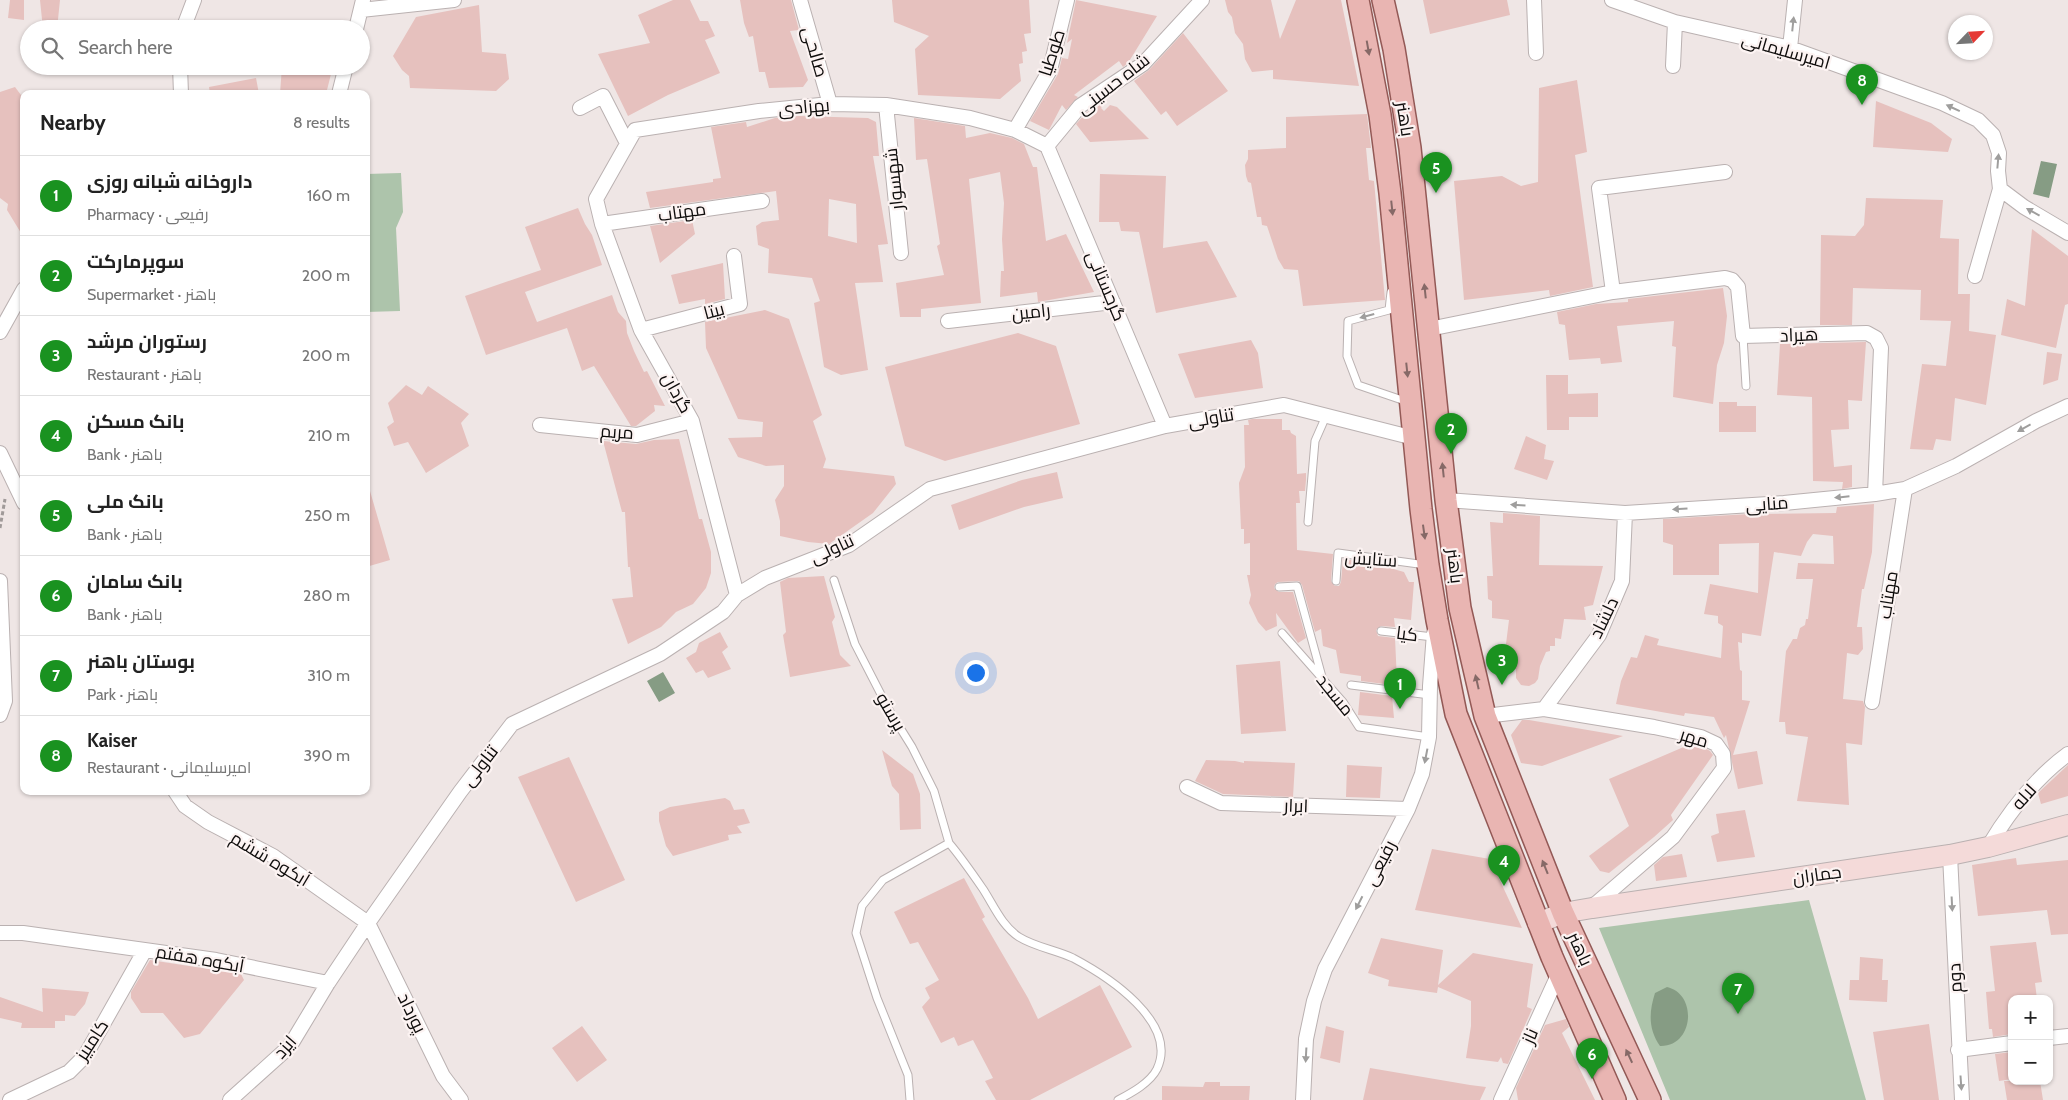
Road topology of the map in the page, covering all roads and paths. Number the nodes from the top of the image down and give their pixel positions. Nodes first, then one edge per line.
1 (194, 0) edge
2 (454, 0) edge
3 (800, 0) edge
4 (1067, 0) edge
5 (1202, 0) edge
6 (1358, 0) edge
7 (1382, 0) edge
8 (1534, 0) edge
9 (1612, 0) edge
10 (1795, 0) edge
11 (362, 5) edge
12 (186, 20) edge
13 (358, 20) edge
14 (1675, 22) junction
15 (1790, 48) junction
16 (1536, 53) dead end
17 (1673, 66) dead end
18 (180, 75) edge
19 (344, 75) edge
20 (181, 90) edge
21 (340, 90) edge
22 (830, 104) junction
23 (886, 105) junction
24 (580, 108) dead end
25 (1015, 130) junction
26 (628, 143) junction
27 (1047, 146) junction
28 (1725, 172) dead end
29 (2000, 189) junction
30 (596, 199) joint
31 (762, 201) dead end
32 (602, 224) junction
33 (2068, 233) edge
34 (1396, 249) junction
35 (901, 253) dead end
36 (734, 256) dead end
37 (1975, 276) dead end
38 (1613, 292) junction
39 (20, 296) edge
40 (1113, 302) junction
41 (948, 321) dead end
42 (1428, 329) junction
43 (641, 330) junction
44 (0, 332) edge
45 (1742, 336) junction
46 (1746, 386) dead end
47 (1411, 403) junction
48 (2068, 406) edge
49 (1326, 416) junction
50 (692, 421) junction
51 (540, 424) dead end
52 (1165, 426) junction
53 (1414, 438) junction
54 (0, 454) edge
55 (1905, 489) junction
56 (1875, 494) junction
57 (20, 495) edge
58 (1446, 500) junction
59 (1625, 513) junction
60 (1308, 522) dead end
61 (1428, 565) junction
62 (834, 580) dead end
63 (0, 582) edge
64 (1336, 582) dead end
65 (1279, 587) dead end
66 (737, 595) junction
67 (1435, 629) junction
68 (1381, 631) dead end
69 (1282, 633) dead end
70 (2, 665) edge
71 (1323, 679) junction
72 (1352, 685) dead end
73 (1431, 695) junction
74 (1872, 702) dead end
75 (1544, 709) junction
76 (0, 715) edge
77 (1485, 716) junction
78 (1429, 737) junction
79 (2068, 754) edge
80 (1187, 787) dead end
81 (178, 795) edge
82 (1408, 809) junction
83 (2068, 825) edge
84 (949, 843) junction
85 (1988, 847) junction
86 (1950, 855) junction
87 (1592, 908) junction
88 (1563, 913) junction
89 (1538, 923) junction
90 (368, 924) junction
91 (0, 933) edge
92 (145, 950) junction
93 (1559, 973) junction
94 (328, 983) junction
95 (2068, 1036) edge
96 (2053, 1038) edge
97 (2008, 1044) edge
98 (1958, 1050) junction
99 (15, 1099) edge
100 (230, 1100) edge
101 (461, 1100) edge
102 (910, 1100) edge
103 (1118, 1100) edge
104 (1303, 1100) edge
105 (1501, 1100) edge
106 (1615, 1100) edge
107 (1650, 1100) edge
108 (1962, 1100) edge

1 - 12 street
2 - 11 street
3 - 22 street, صالحی
4 - 25 street, طوطیا
5 - 27 street, شاه حسینی
6 -> 34 main road, باهنر
42 -> 7 main road, باهنر
8 - 16 street
9 - 14 street, امیرسلیمانی
15 -> 10 street
11 - 13 street
14 - 15 street, امیرسلیمانی
14 - 17 street
29 -> 15 street, امیرسلیمانی
18 - 20 street
19 - 21 street
22 - 23 street, بهزادی
22 - 26 street, بهزادی
23 - 25 street, بهزادی
23 - 35 street, شهسوار
24 - 26 street
25 - 27 street, بهزادی
26 - 30 street, بهزادی
27 - 40 street, گرجستانی
28 - 38 street
33 -> 29 street
29 - 37 street, امیرسلیمانی
30 - 32 street, گردان
31 - 32 street, مهتاب
32 - 43 street, گردان
34 -> 47 main road, باهنر
34 -> 47 lane
36 - 43 street, بیتا
38 - 42 street
38 - 45 street
39 - 44 street
40 - 41 street, رامین
40 - 52 street, گرجستانی
58 -> 42 main road, باهنر
43 - 50 street, گردان
45 - 46 lane
45 - 56 street, هیراد
47 - 53 main road, باهنر
48 -> 55 street, منایی
49 - 52 street, تناولی
49 - 53 street, تناولی
49 - 60 lane
50 - 51 street, مریم
50 - 66 street, گردان
52 - 66 street, تناولی
53 -> 61 main road, باهنر
54 - 57 street
55 - 56 street, منایی
55 - 74 street, مهتاب
56 -> 59 street, منایی
59 -> 58 street, منایی
77 -> 58 main road, باهنر
59 - 75 street, دلشاد
61 - 64 lane, ستایش
61 - 67 main road, باهنر
62 - 84 lane, پرستو
63 - 70 street
65 - 71 lane
66 - 90 street, تناولی
67 - 68 lane, کیا
67 - 73 street, رفیعی
67 - 89 main road, باهنر
69 - 71 lane, مسجد
70 - 76 street
71 - 78 lane, مسجد
72 - 73 lane
73 - 78 street, رفیعی
75 - 77 street, مهر
75 - 87 street, مهر
88 -> 77 main road, باهنر
78 -> 82 street, رفیعی
79 - 85 street, لاله
80 - 82 street, ابرار
81 - 90 street, آبکوه ششم
82 -> 104 street, رفیعی
83 - 85 main road, جماران
84 - 102 lane
84 - 103 lane
85 - 86 main road, جماران
86 - 87 main road, جماران
86 -> 98 street, دوم
87 - 88 main road, جماران
88 - 89 main road, جماران
107 -> 88 main road, باهنر
89 - 93 main road, باهنر
90 - 94 street
90 - 101 street, پورداد
91 - 92 street, آبکوه هفتم
92 - 94 street, آبکوه هفتم
92 - 99 street, کامبیز
93 - 105 street, ناز
93 - 106 main road, باهنر
94 - 100 street, ایزد
95 - 96 street
97 - 98 street
98 -> 108 street, دوم

